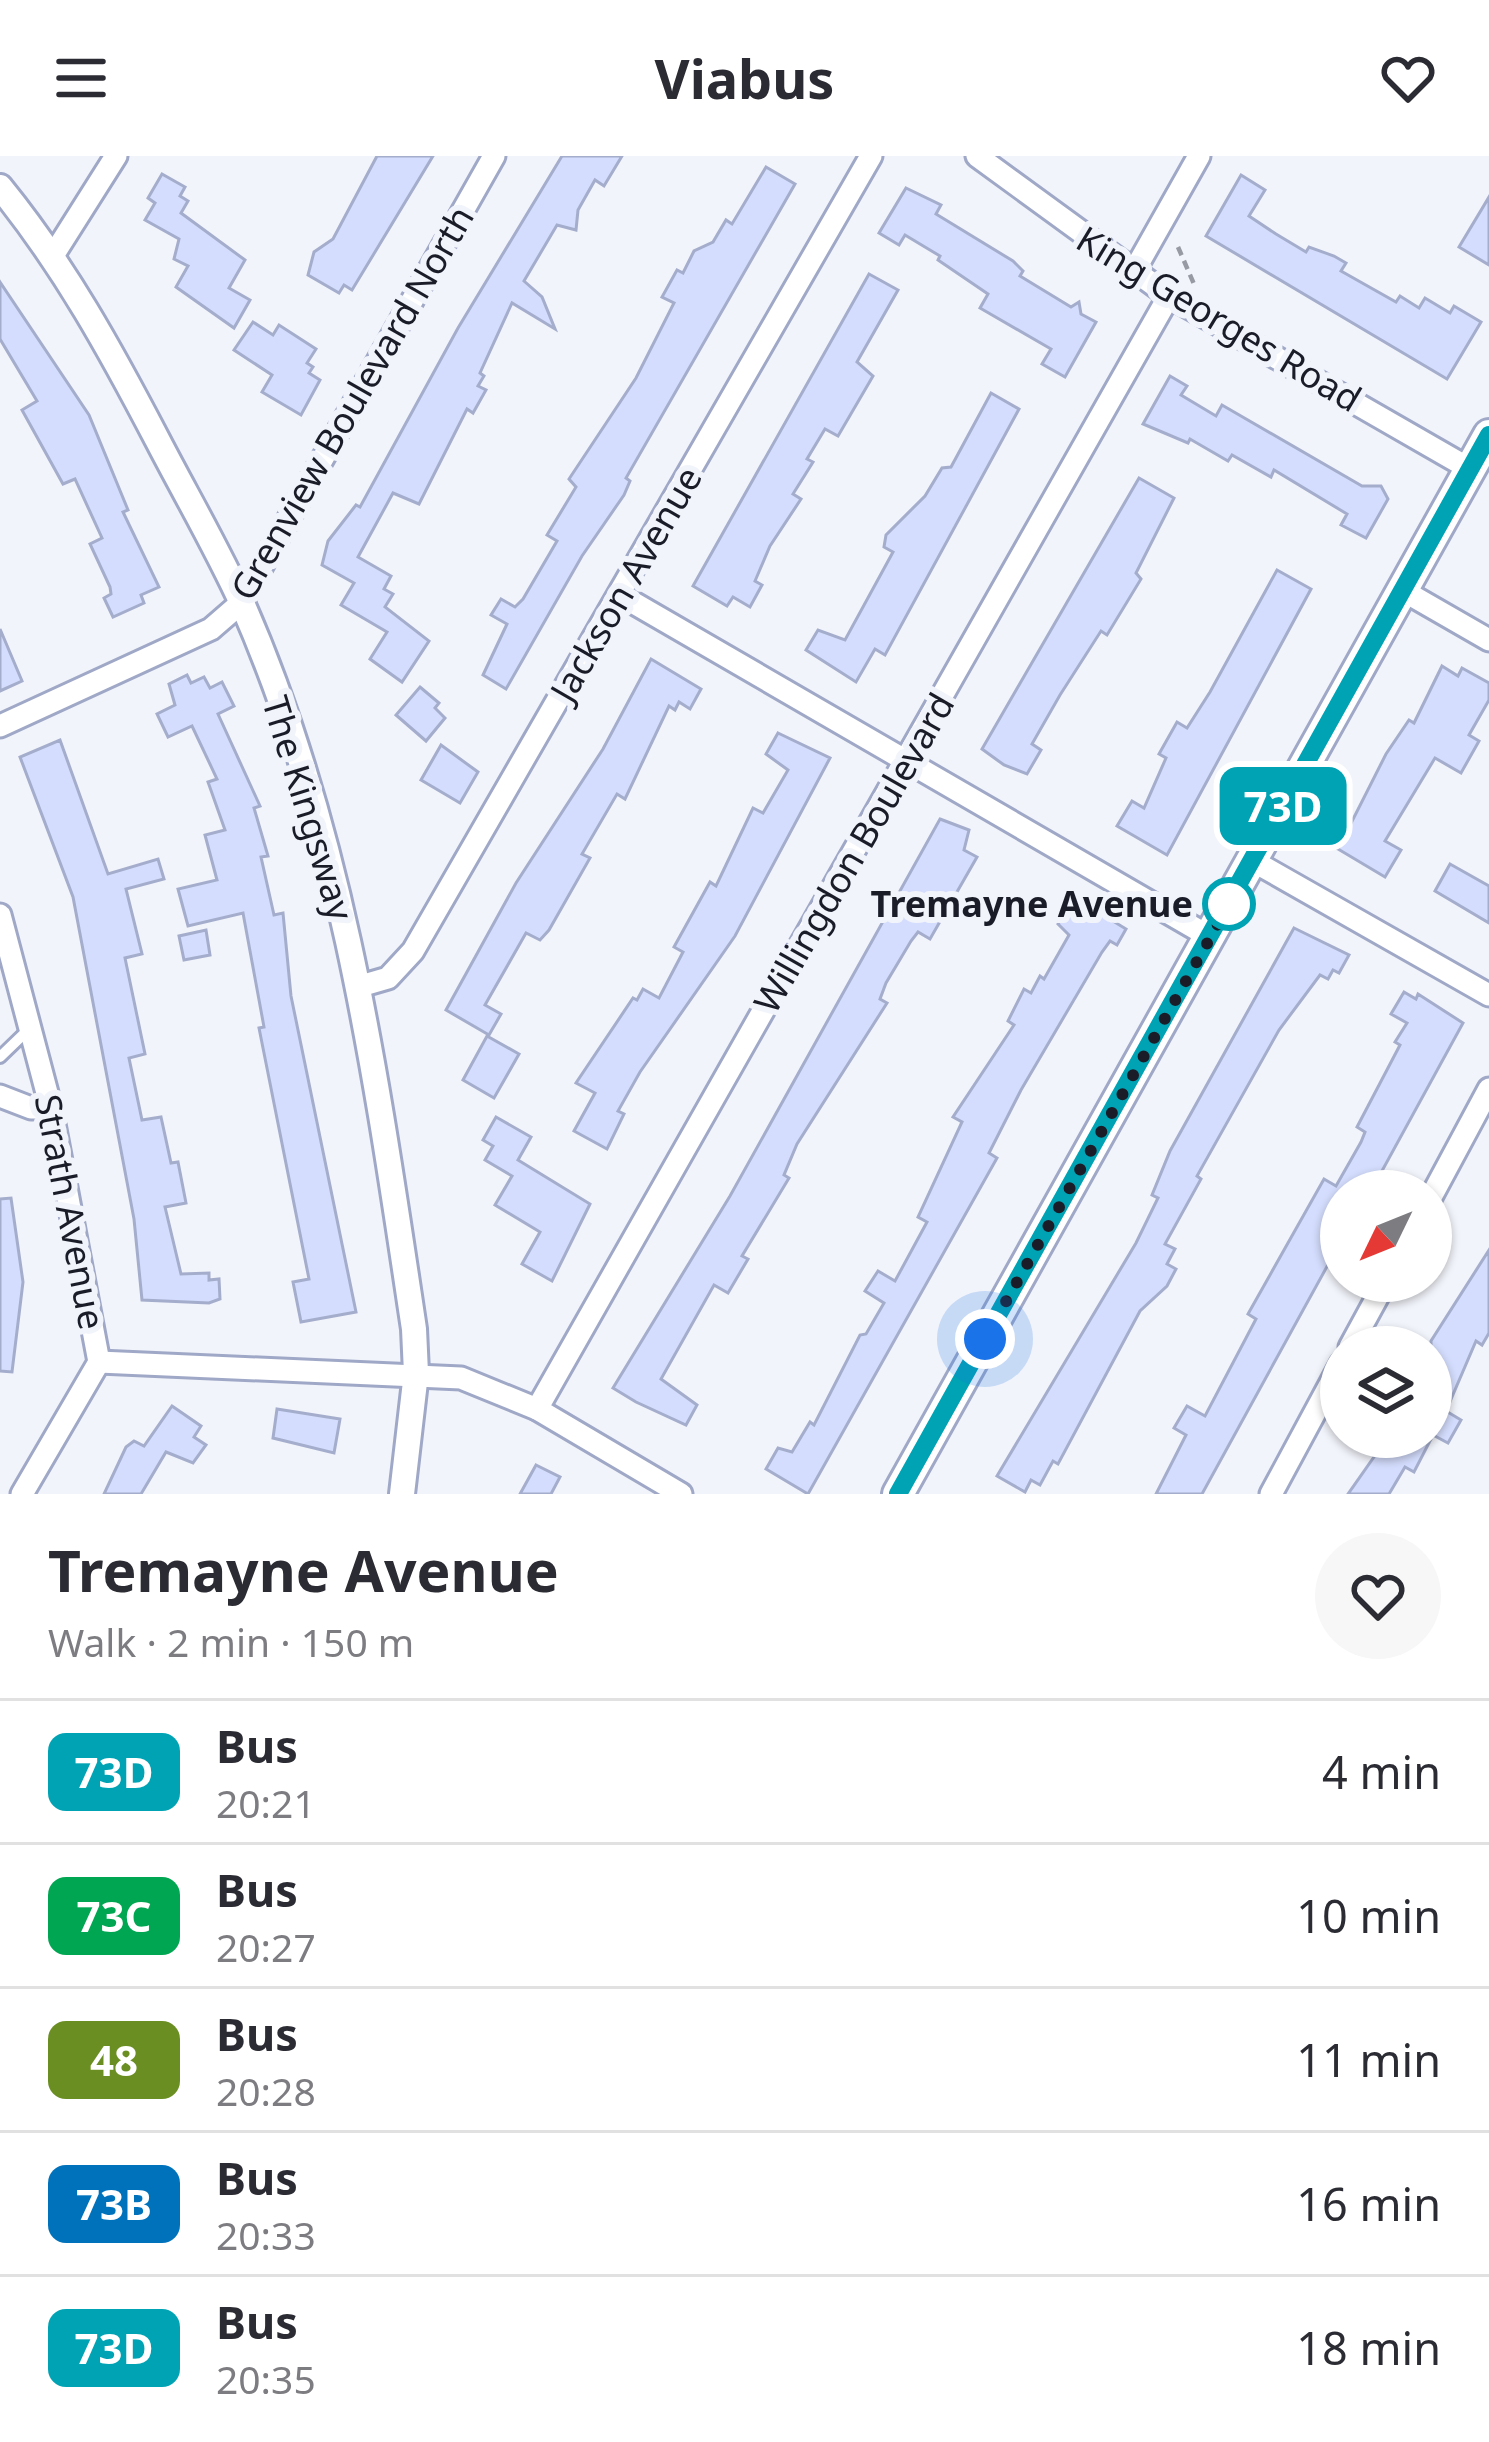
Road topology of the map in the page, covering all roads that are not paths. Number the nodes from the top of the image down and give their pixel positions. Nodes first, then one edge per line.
1 (116, 156) edge
2 (494, 156) edge
3 (871, 156) edge
4 (977, 156) edge
5 (1199, 156) edge
6 (0, 187) edge
7 (54, 254) junction
8 (1133, 273) junction
9 (1168, 296) junction
10 (1489, 435) edge
11 (1470, 469) junction
12 (1402, 590) junction
13 (620, 596) junction
14 (241, 603) junction
15 (1489, 640) edge
16 (0, 726) edge
17 (907, 761) junction
18 (1252, 861) junction
19 (0, 915) edge
20 (1210, 937) junction
21 (357, 987) junction
22 (1489, 995) edge
23 (30, 1028) junction
24 (0, 1057) edge
25 (1489, 1089) edge
26 (0, 1096) edge
27 (51, 1108) junction
28 (1446, 1170) edge
29 (99, 1362) junction
30 (416, 1373) junction
31 (1320, 1402) edge
32 (537, 1409) junction
33 (22, 1494) edge
34 (402, 1494) edge
35 (681, 1494) edge
36 (898, 1494) edge
37 (1270, 1494) edge

1 - 7 street
2 - 14 street, Grenview Boulevard North
3 - 13 street, Jackson Avenue
4 - 8 street, King Georges Road
5 - 8 street
6 - 7 street, The Kingsway
7 - 14 street, The Kingsway
8 - 9 street, King Georges Road
9 - 11 street, King Georges Road
9 - 17 street, Willingdon Boulevard
10 - 11 main road
11 - 12 main road
12 - 15 street
12 - 18 main road
13 - 17 street
13 - 21 street, Jackson Avenue
14 - 16 street, Grenview Boulevard North
14 - 21 street, The Kingsway
17 - 20 street
17 - 32 street, Willingdon Boulevard
18 - 20 main road
18 - 22 street
19 - 23 street, Strath Avenue
20 - 36 main road
21 - 30 street, The Kingsway
23 - 24 lane
23 - 27 street, Strath Avenue
25 - 28 street
26 - 27 street
27 - 29 street, Strath Avenue
29 - 30 street
29 - 33 street, Strath Avenue
30 - 32 street
30 - 34 street, The Kingsway
31 - 37 street
32 - 35 street

